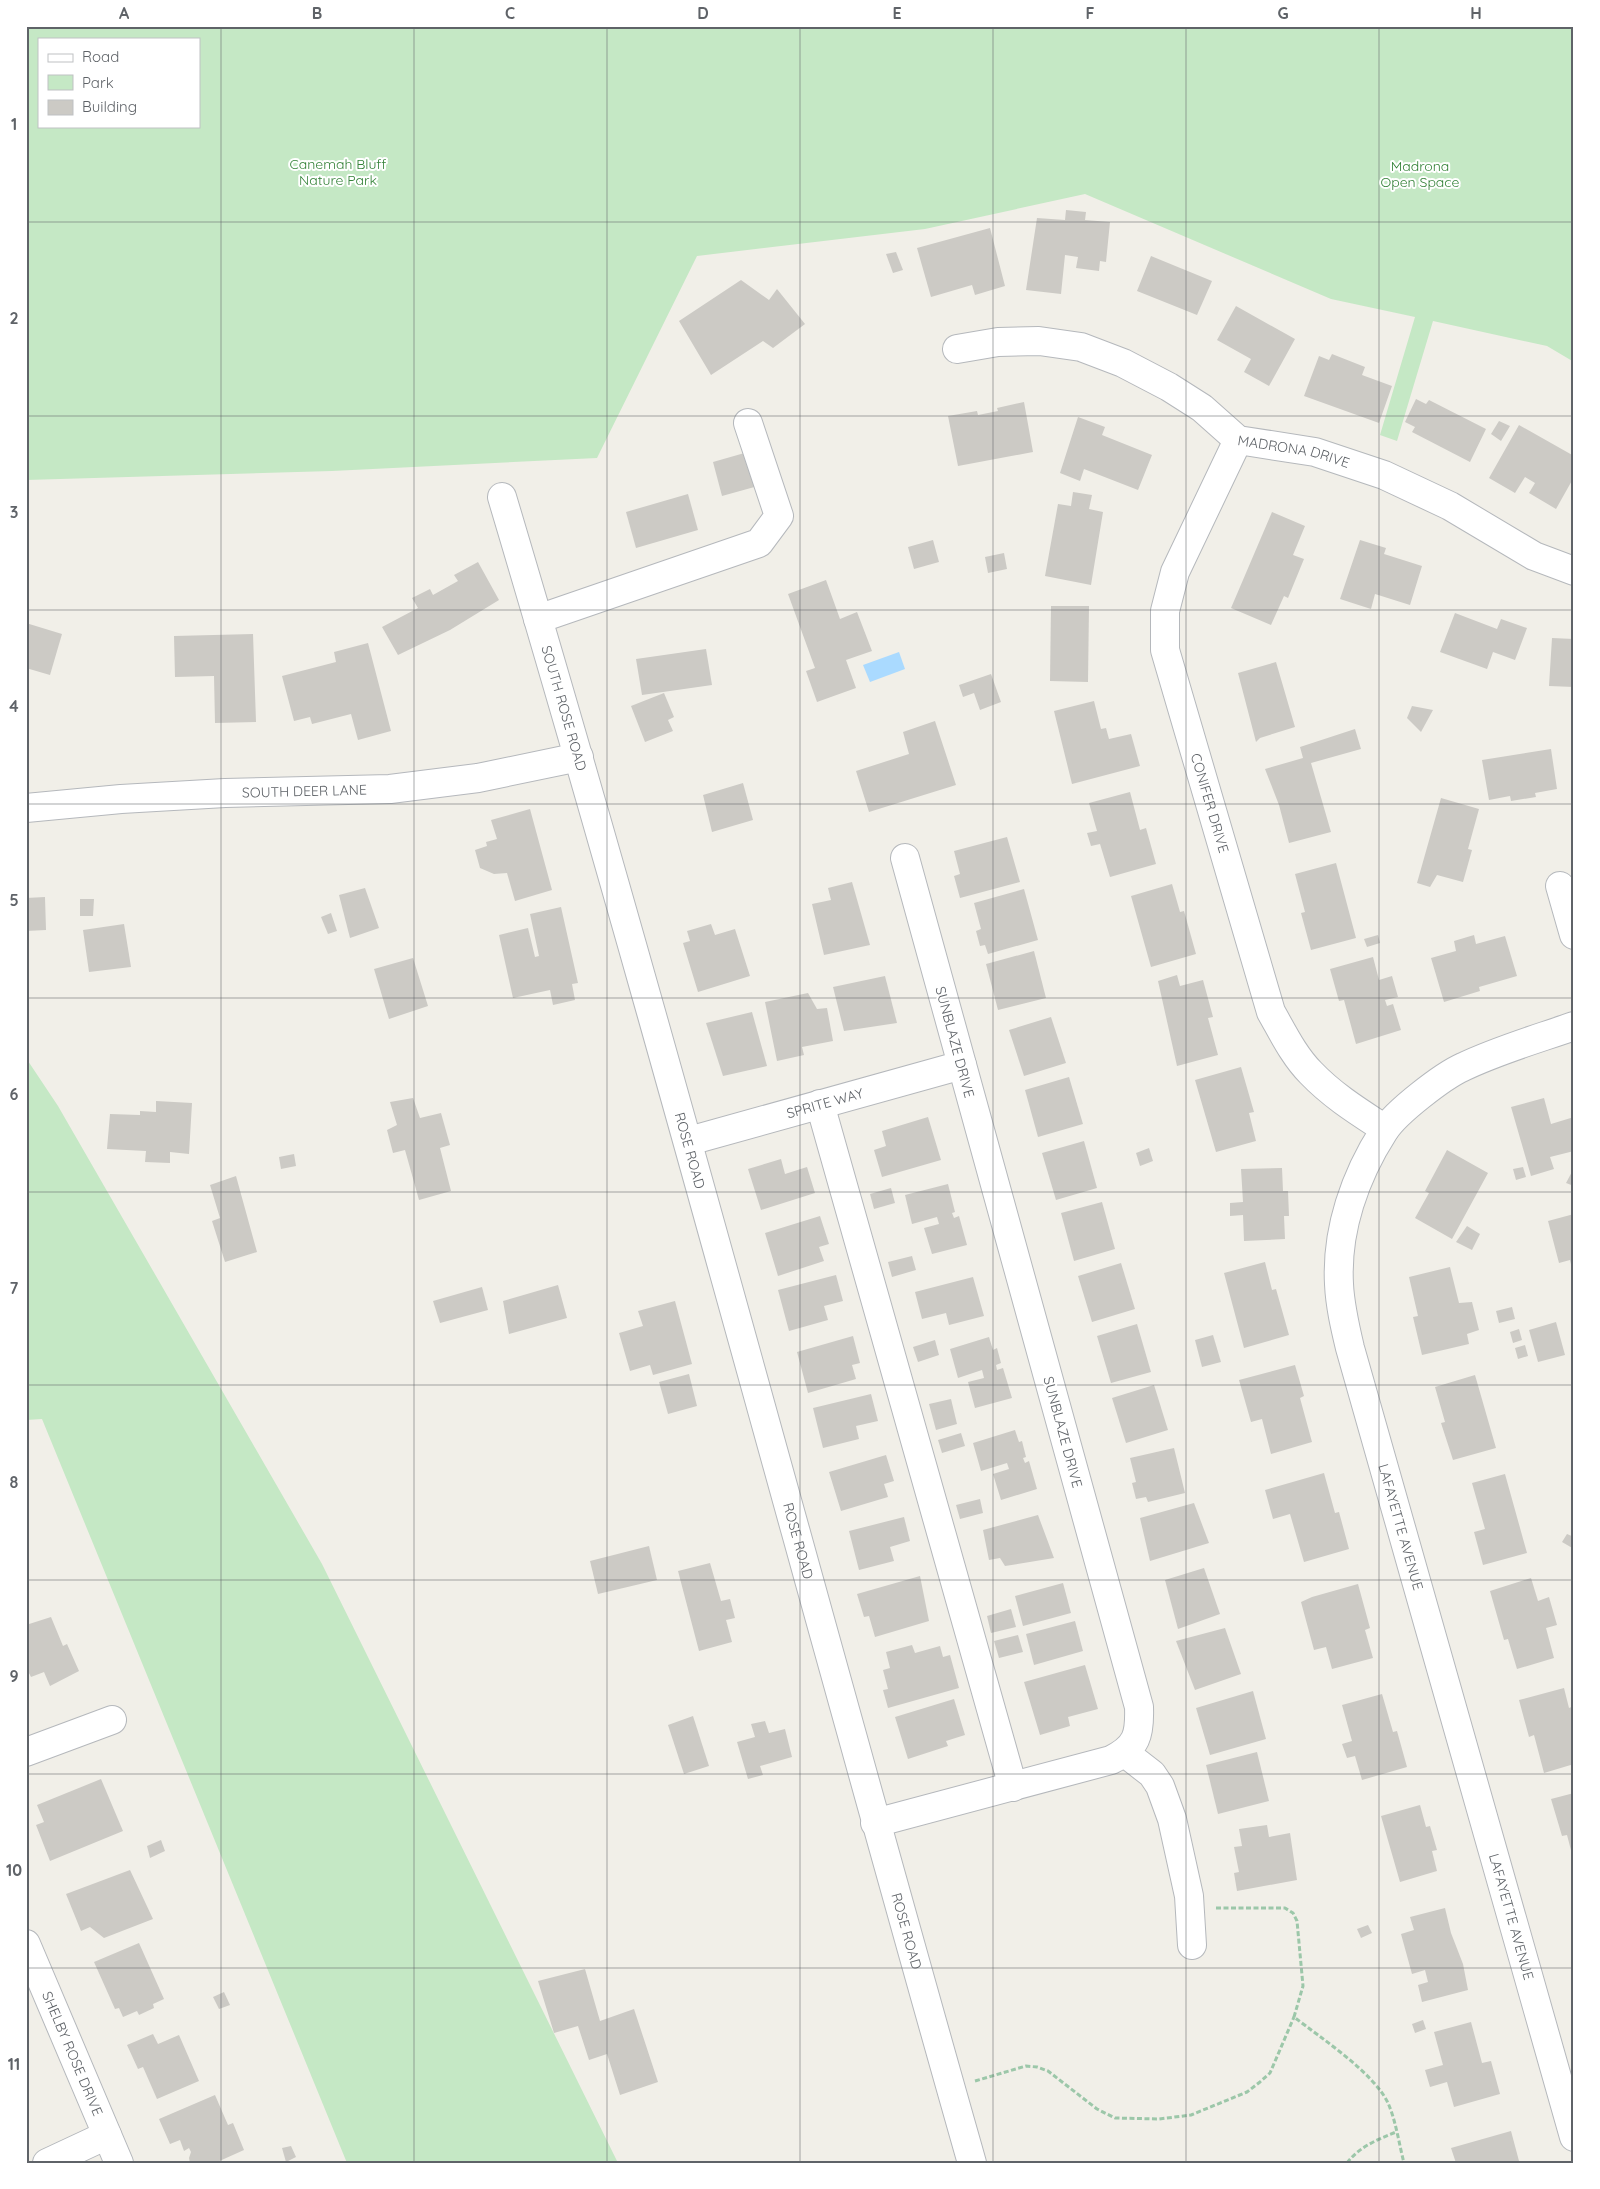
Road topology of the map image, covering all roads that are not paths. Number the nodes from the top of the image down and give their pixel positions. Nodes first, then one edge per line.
1 (958, 348) dead end
2 (748, 423) dead end
3 (1238, 440) junction
4 (502, 498) dead end
5 (1574, 571) edge
6 (538, 619) junction
7 (580, 757) junction
8 (26, 808) edge
9 (905, 858) dead end
10 (1560, 886) dead end
11 (626, 920) joint
12 (1574, 935) edge
13 (1574, 1026) edge
14 (962, 1065) junction
15 (820, 1104) junction
16 (1385, 1129) junction
17 (689, 1141) junction
18 (112, 1720) dead end
19 (26, 1752) edge
20 (1125, 1753) junction
21 (1013, 1787) junction
22 (875, 1823) junction
23 (26, 1944) edge
24 (1192, 1945) dead end
25 (107, 2135) junction
26 (1574, 2137) edge
27 (47, 2163) edge
28 (119, 2163) edge
29 (972, 2163) edge

1 - 3 street, MADRONA DRIVE
2 - 6 street
3 - 5 street, MADRONA DRIVE
3 - 16 street, CONIFER DRIVE
4 - 6 street, SOUTH ROSE ROAD
6 - 7 street, SOUTH ROSE ROAD
7 - 8 street, SOUTH DEER LANE
7 - 11 street, SOUTH ROSE ROAD
9 - 14 street, SUNBLAZE DRIVE
10 - 12 street
11 - 17 street, ROSE ROAD
13 - 16 street, LAFAYETTE AVENUE
14 - 15 street, SPRITE WAY
14 - 20 street, SUNBLAZE DRIVE
15 - 17 street, SPRITE WAY
15 - 21 street
16 - 26 street, LAFAYETTE AVENUE
17 - 22 street, ROSE ROAD
18 - 19 street
20 - 21 street
20 - 24 street
21 - 22 street
22 - 29 street, ROSE ROAD
23 - 25 street, SHELBY ROSE DRIVE
25 - 27 street
25 - 28 street, SHELBY ROSE DRIVE

